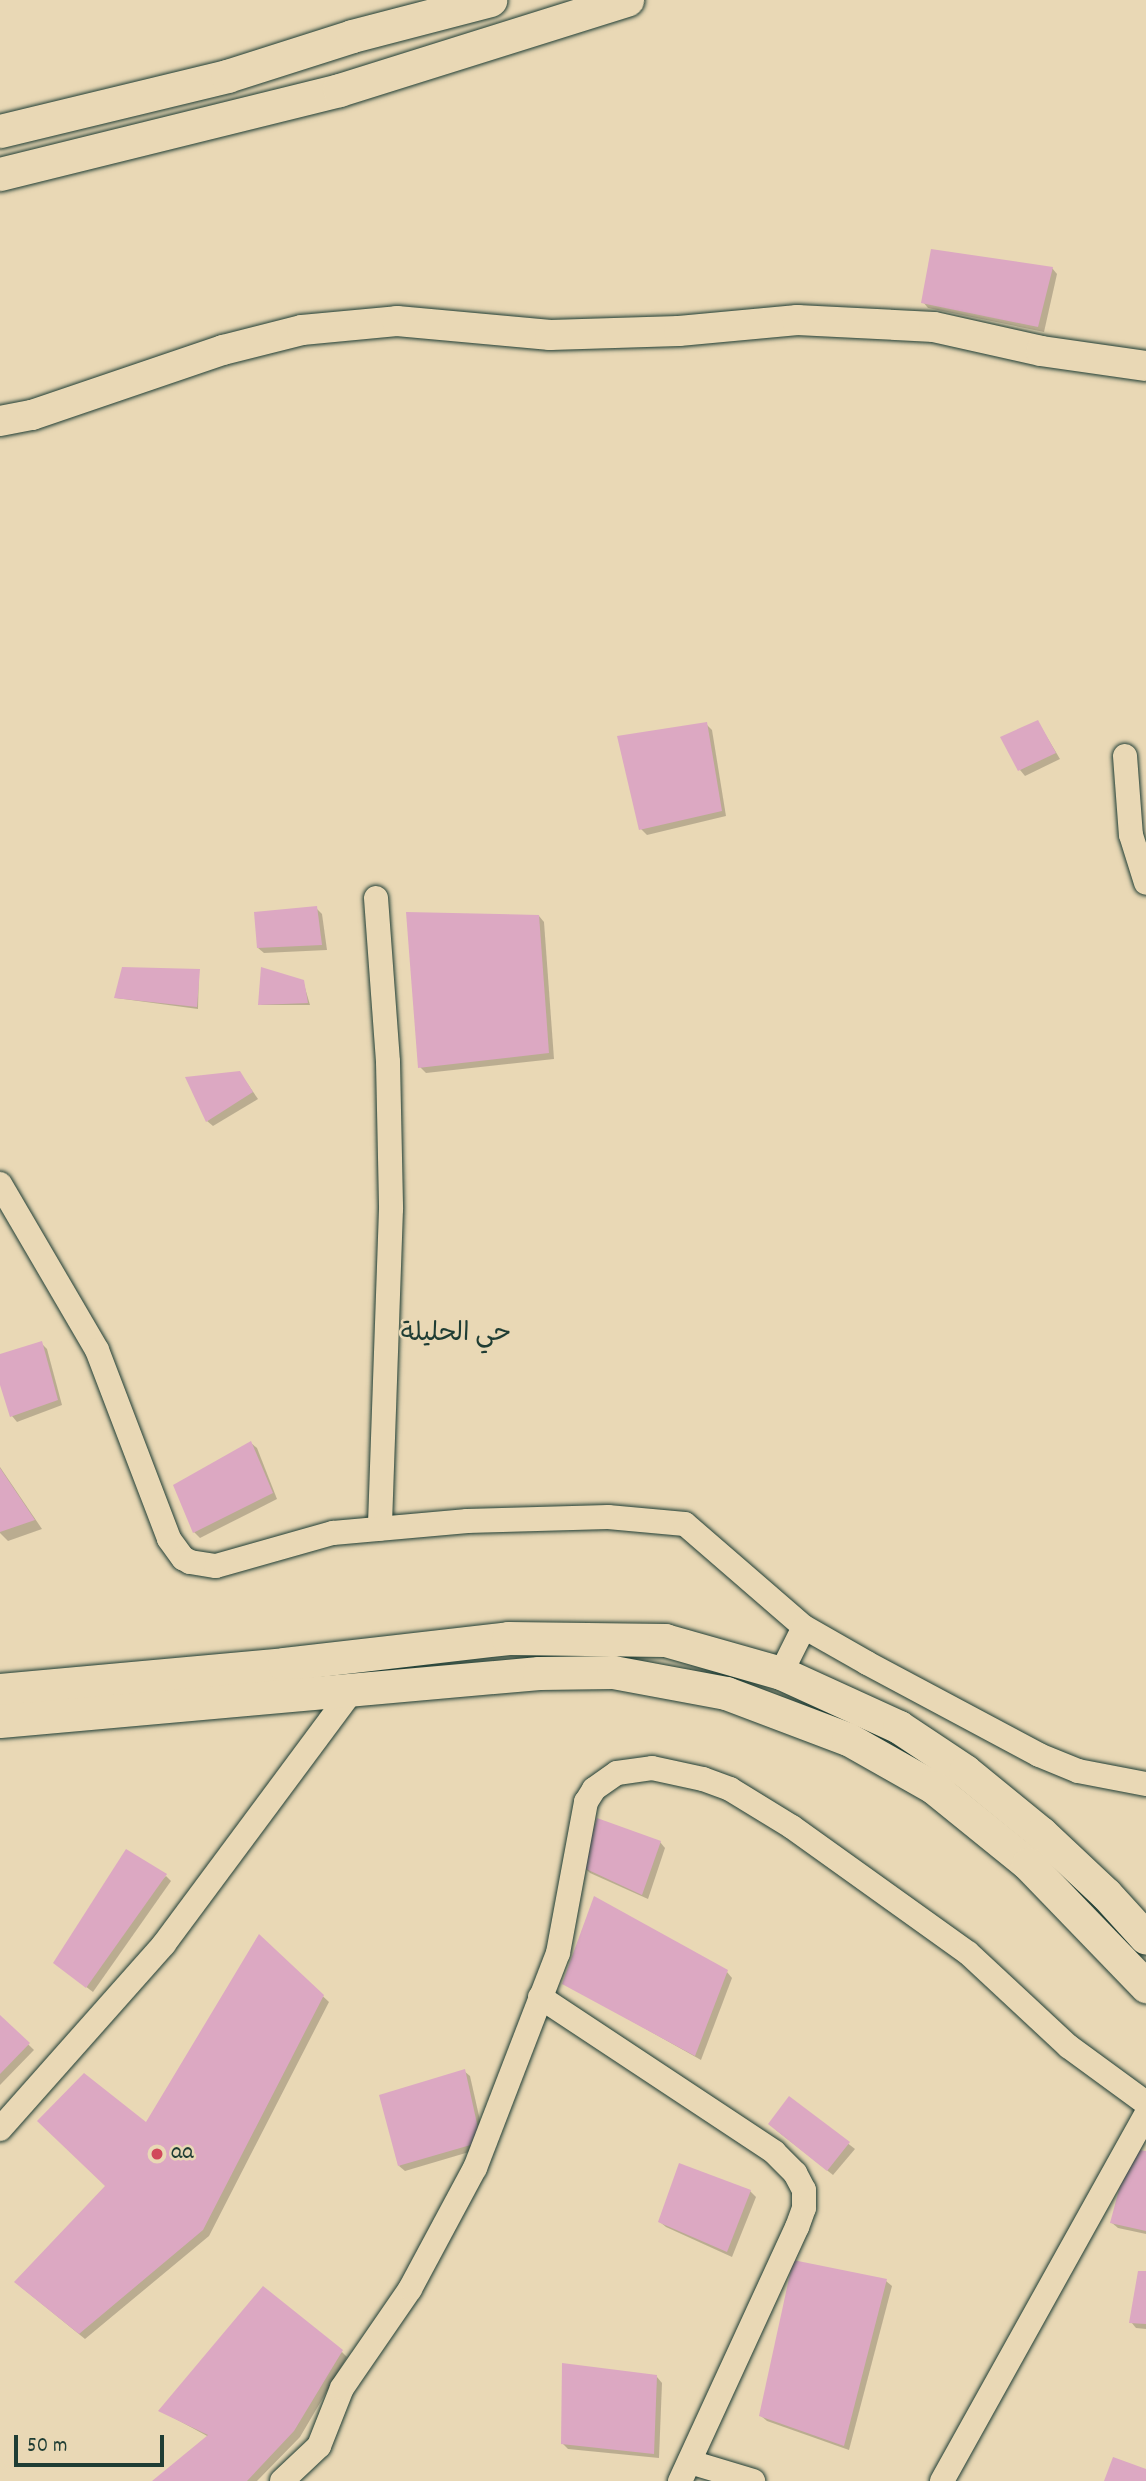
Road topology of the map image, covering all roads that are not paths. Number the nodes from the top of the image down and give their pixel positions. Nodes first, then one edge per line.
1 (490, 0) edge
2 (627, 0) edge
3 (227, 76) junction
4 (241, 114) junction
5 (0, 131) edge
6 (0, 174) edge
7 (1146, 366) edge
8 (0, 421) edge
9 (1125, 755) dead end
10 (1146, 883) edge
11 (376, 898) dead end
12 (0, 1184) edge
13 (380, 1529) junction
14 (804, 1627) junction
15 (781, 1673) junction
16 (355, 1687) junction
17 (0, 1690) edge
18 (0, 1721) edge
19 (1146, 1784) edge
20 (1146, 1938) edge
21 (1146, 1986) edge
22 (540, 1997) junction
23 (1146, 2103) edge
24 (1146, 2114) edge
25 (0, 2129) edge
26 (685, 2471) edge
27 (282, 2481) edge
28 (753, 2481) edge
29 (942, 2481) edge

1 - 3 main road
2 - 4 main road
3 - 4 main road
3 - 5 main road
4 - 6 main road
7 - 8 street
9 - 10 street
11 - 13 street
12 - 13 street
13 - 14 street
14 - 15 street
14 - 19 street
15 - 17 main road
15 - 20 main road
16 - 18 main road
16 - 21 main road
16 - 25 street
22 - 23 street
22 - 26 street
22 - 27 street
24 - 29 street
26 - 28 street

